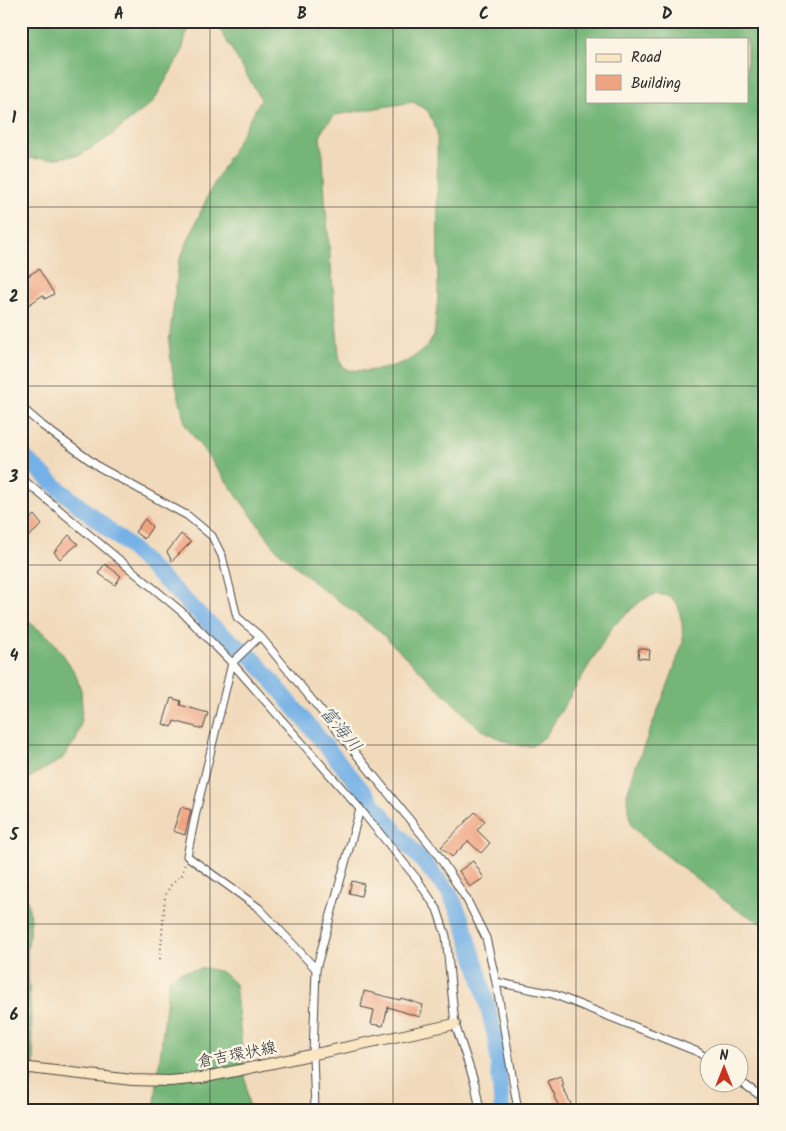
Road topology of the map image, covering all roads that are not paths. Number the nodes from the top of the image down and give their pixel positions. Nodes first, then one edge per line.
1 (21, 407) edge
2 (21, 478) edge
3 (258, 637) junction
4 (234, 662) junction
5 (360, 809) junction
6 (316, 969) junction
7 (496, 982) junction
8 (455, 1024) junction
9 (698, 1052) edge
10 (313, 1055) junction
11 (21, 1067) edge
12 (748, 1087) edge
13 (765, 1100) edge
14 (315, 1110) edge
15 (480, 1110) edge
16 (518, 1110) edge

1 - 3 street
2 - 4 street
3 - 4 street
3 - 7 street
4 - 5 street
4 - 6 street
5 - 6 street
5 - 8 street
6 - 10 street
7 - 9 street
7 - 16 street
8 - 10 main road, 倉吉環状線
8 - 15 street
10 - 11 main road, 倉吉環状線
10 - 14 street
12 - 13 street

